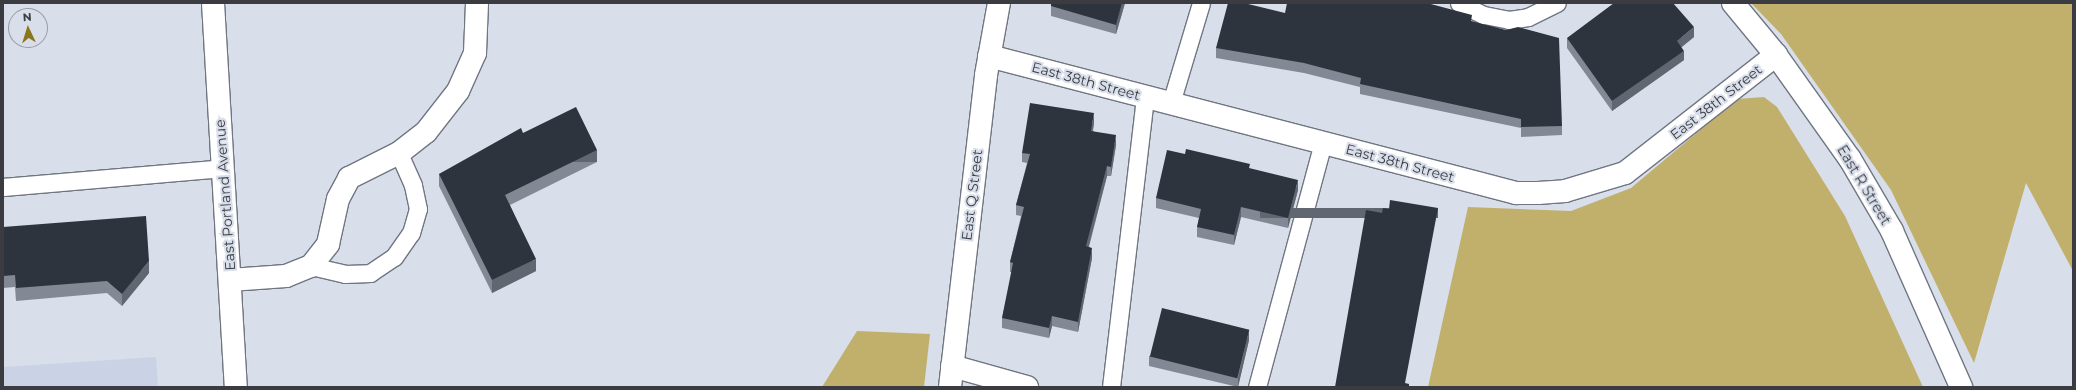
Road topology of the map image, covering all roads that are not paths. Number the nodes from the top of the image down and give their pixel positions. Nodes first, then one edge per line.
1 (213, 3) edge
2 (477, 3) edge
3 (999, 3) edge
4 (1201, 3) edge
5 (1459, 3) edge
6 (1557, 3) edge
7 (1732, 3) edge
8 (1776, 55) junction
9 (989, 56) junction
10 (1145, 96) junction
11 (1170, 103) junction
12 (1323, 143) junction
13 (399, 153) junction
14 (223, 168) junction
15 (3, 187) edge
16 (312, 266) junction
17 (230, 280) junction
18 (951, 377) edge
19 (236, 387) edge
20 (1027, 387) edge
21 (1111, 387) edge
22 (1257, 387) edge
23 (1961, 387) edge

1 - 14 street, East Portland Avenue
2 - 13 street
3 - 9 street, East Q Street
4 - 11 lane
5 - 6 lane
7 - 8 street, East R Street
8 - 12 street, East 38th Street
8 - 23 street, East R Street
9 - 10 street, East 38th Street
9 - 18 street, East Q Street
10 - 11 street, East 38th Street
10 - 21 lane
11 - 12 street, East 38th Street
12 - 22 lane
13 - 16 street
13 - 16 lane
14 - 15 lane
14 - 17 street, East Portland Avenue
16 - 17 street
17 - 19 street, East Portland Avenue
18 - 20 street

